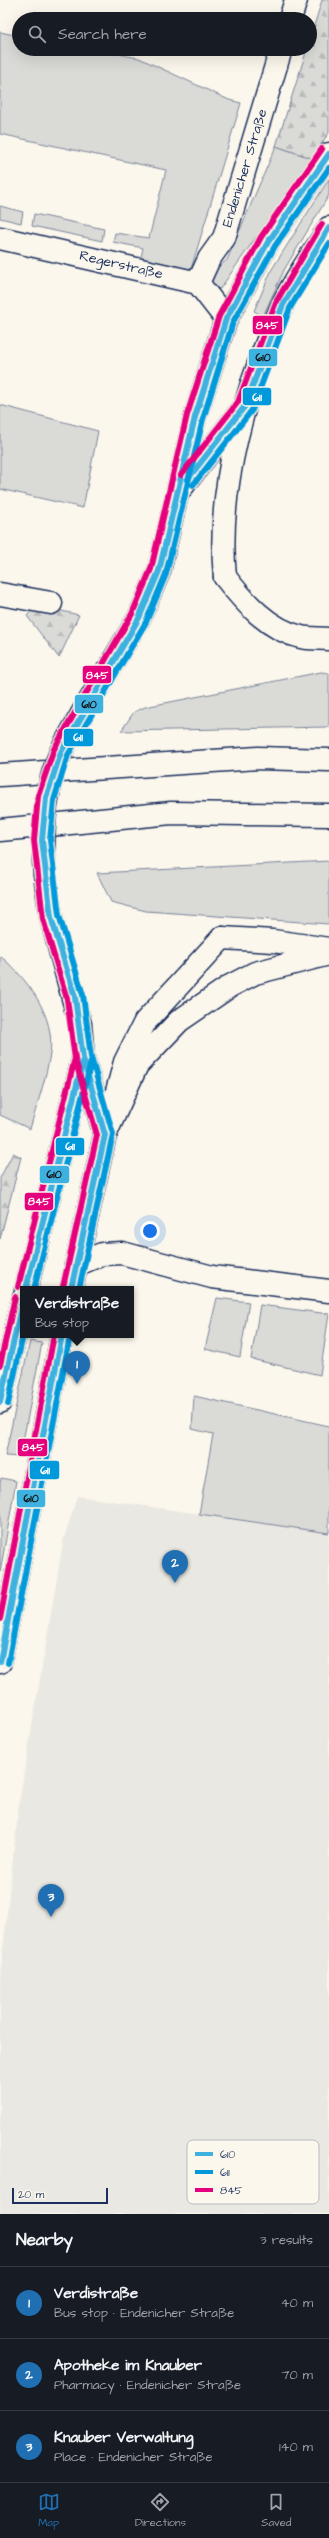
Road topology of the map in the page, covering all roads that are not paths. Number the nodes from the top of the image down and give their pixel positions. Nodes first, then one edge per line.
1 (296, 0) edge
2 (292, 12) edge
3 (279, 56) edge
4 (329, 154) edge
5 (329, 228) edge
6 (0, 238) edge
7 (198, 283) junction
8 (226, 319) junction
9 (245, 406) junction
10 (177, 493) junction
11 (0, 594) edge
12 (51, 603) dead end
13 (329, 639) edge
14 (329, 760) edge
15 (0, 775) edge
16 (329, 815) edge
17 (0, 830) edge
18 (329, 950) edge
19 (329, 954) edge
20 (83, 1058) junction
21 (106, 1135) junction
22 (76, 1265) junction
23 (27, 1286) edge
24 (72, 1286) edge
25 (329, 1291) edge
26 (20, 1312) edge
27 (61, 1338) edge
28 (0, 1402) edge
29 (0, 1662) edge

1 - 2 main road
3 - 7 main road, Endenicher Straße
4 - 8 main road
5 - 9 main road
6 - 7 main road, Regerstraße
7 - 8 main road
8 - 10 main road
9 - 10 main road
9 - 13 main road
10 - 20 main road, bridge
11 - 12 main road
14 - 15 main road
16 - 17 main road
18 - 21 main road
19 - 21 main road
20 - 21 main road
20 - 23 main road
21 - 22 main road
22 - 24 main road
22 - 25 main road
26 - 28 main road
27 - 29 main road

